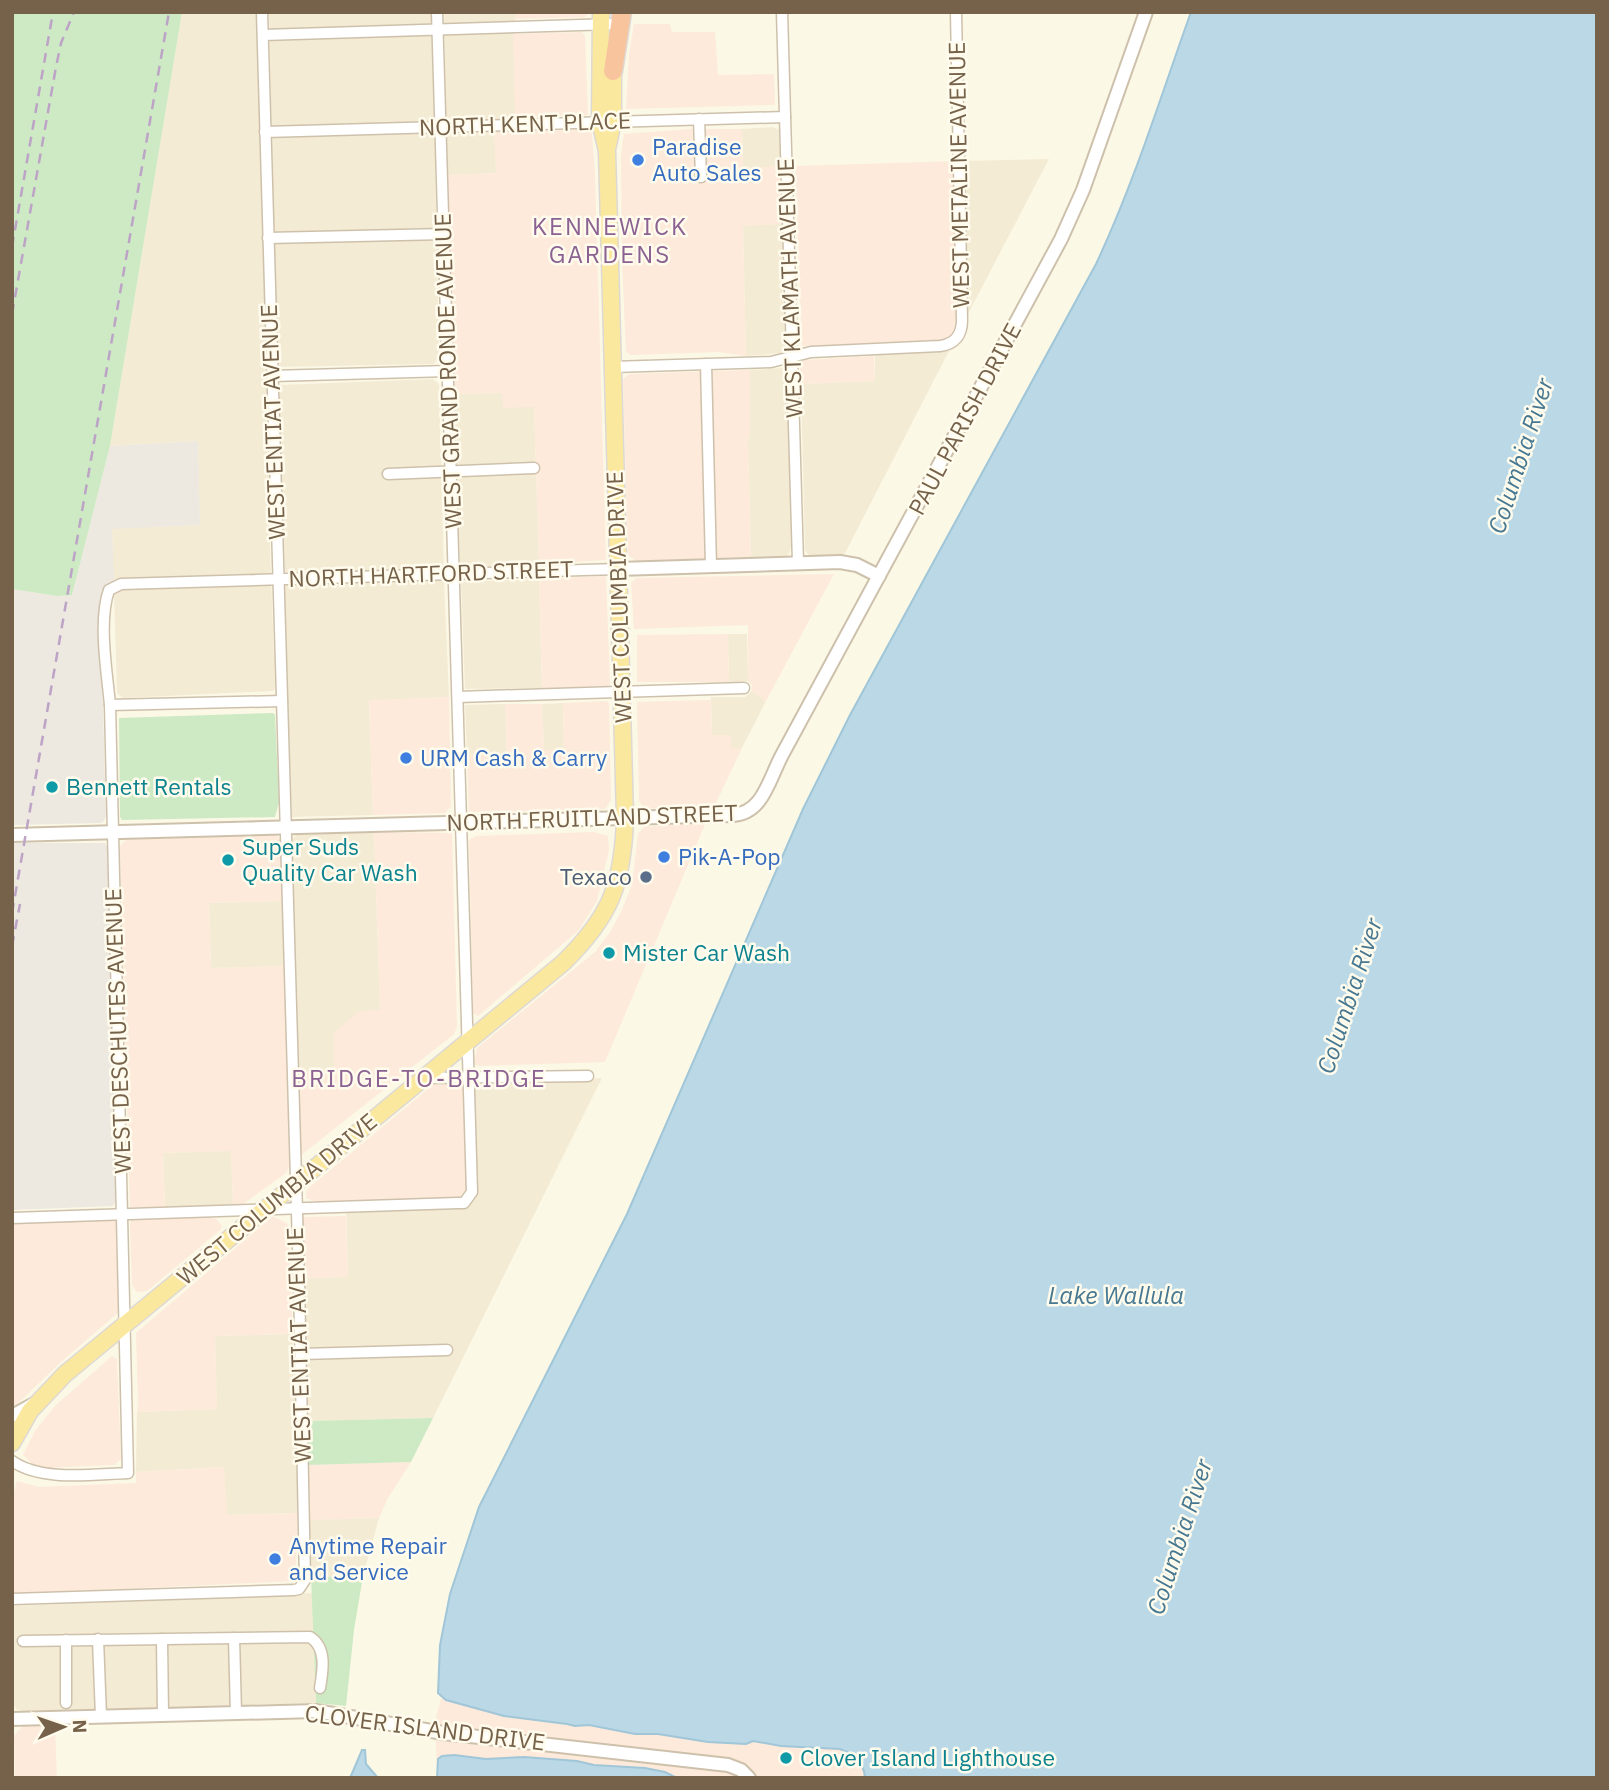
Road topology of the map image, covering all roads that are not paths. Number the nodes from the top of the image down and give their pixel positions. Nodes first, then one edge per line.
1 (262, 12) edge
2 (438, 12) edge
3 (782, 12) edge
4 (956, 12) edge
5 (1146, 12) edge
6 (610, 17) edge
7 (438, 29) junction
8 (262, 35) junction
9 (613, 71) joint
10 (785, 117) junction
11 (699, 119) junction
12 (606, 121) junction
13 (441, 126) junction
14 (265, 132) junction
15 (701, 177) dead end
16 (444, 234) junction
17 (268, 238) junction
18 (792, 357) junction
19 (706, 364) junction
20 (612, 367) junction
21 (447, 371) junction
22 (272, 376) junction
23 (534, 468) dead end
24 (451, 471) junction
25 (388, 474) dead end
26 (798, 563) junction
27 (711, 566) junction
28 (618, 569) junction
29 (454, 574) junction
30 (879, 576) junction
31 (277, 579) junction
32 (109, 590) joint
33 (744, 688) dead end
34 (621, 692) junction
35 (458, 697) junction
36 (282, 701) junction
37 (110, 705) junction
38 (751, 811) joint
39 (625, 818) junction
40 (461, 822) junction
41 (286, 827) junction
42 (113, 832) junction
43 (12, 835) edge
44 (467, 1042) junction
45 (588, 1076) dead end
46 (423, 1078) junction
47 (469, 1078) junction
48 (296, 1183) junction
49 (295, 1210) junction
50 (262, 1211) junction
51 (123, 1214) junction
52 (12, 1218) edge
53 (125, 1324) junction
54 (447, 1350) dead end
55 (301, 1354) junction
56 (40, 1399) junction
57 (12, 1416) edge
58 (12, 1443) edge
59 (12, 1461) edge
60 (12, 1599) edge
61 (234, 1638) junction
62 (98, 1639) junction
63 (162, 1639) junction
64 (66, 1640) junction
65 (23, 1641) dead end
66 (320, 1688) dead end
67 (66, 1703) dead end
68 (236, 1713) junction
69 (163, 1715) junction
70 (101, 1717) junction
71 (12, 1719) edge
72 (749, 1778) edge

1 - 8 street, WEST ENTIAT AVENUE
2 - 7 street, WEST GRAND RONDE AVENUE
3 - 10 street, WEST KLAMATH AVENUE
4 - 18 street, WEST METALINE AVENUE
5 - 30 street, PAUL PARISH DRIVE
6 - 7 street
6 - 9 highway
6 - 12 main road, WEST COLUMBIA DRIVE
7 - 8 street
7 - 13 street, WEST GRAND RONDE AVENUE
8 - 14 street, WEST ENTIAT AVENUE
9 - 12 main road, WEST COLUMBIA DRIVE
10 - 11 street, NORTH KENT PLACE
10 - 18 street, WEST KLAMATH AVENUE
11 - 12 street, NORTH KENT PLACE
11 - 15 street
12 - 13 street, NORTH KENT PLACE
12 - 20 main road, WEST COLUMBIA DRIVE
13 - 14 street, NORTH KENT PLACE
13 - 16 street, WEST GRAND RONDE AVENUE
14 - 17 street, WEST ENTIAT AVENUE
16 - 17 street
16 - 21 street, WEST GRAND RONDE AVENUE
17 - 22 street, WEST ENTIAT AVENUE
18 - 19 street
18 - 26 street, WEST KLAMATH AVENUE
19 - 20 street
19 - 27 street
20 - 28 main road, WEST COLUMBIA DRIVE
21 - 22 street
21 - 24 street, WEST GRAND RONDE AVENUE
22 - 31 street, WEST ENTIAT AVENUE
23 - 24 street
24 - 25 street
24 - 29 street, WEST GRAND RONDE AVENUE
26 - 27 street, NORTH HARTFORD STREET
26 - 30 street, NORTH HARTFORD STREET
27 - 28 street, NORTH HARTFORD STREET
28 - 29 street, NORTH HARTFORD STREET
28 - 34 main road, WEST COLUMBIA DRIVE
29 - 31 street, NORTH HARTFORD STREET
29 - 35 street, WEST GRAND RONDE AVENUE
30 - 38 street, PAUL PARISH DRIVE
31 - 32 street, NORTH HARTFORD STREET
31 - 36 street, WEST ENTIAT AVENUE
32 - 37 street, WEST DESCHUTES AVENUE
33 - 34 street
34 - 35 street
34 - 39 main road, WEST COLUMBIA DRIVE
35 - 40 street, WEST GRAND RONDE AVENUE
36 - 37 street
36 - 41 street, WEST ENTIAT AVENUE
37 - 42 street, WEST DESCHUTES AVENUE
38 - 39 street, NORTH FRUITLAND STREET
39 - 40 street, NORTH FRUITLAND STREET
39 - 44 main road, WEST COLUMBIA DRIVE
40 - 41 street, NORTH FRUITLAND STREET
40 - 44 street, WEST GRAND RONDE AVENUE
41 - 42 street, NORTH FRUITLAND STREET
41 - 48 street, WEST ENTIAT AVENUE
42 - 43 street, NORTH FRUITLAND STREET
42 - 51 street, WEST DESCHUTES AVENUE
44 - 46 main road, WEST COLUMBIA DRIVE
44 - 47 street, WEST GRAND RONDE AVENUE
45 - 47 street
46 - 47 street
46 - 48 main road, WEST COLUMBIA DRIVE
47 - 49 street, WEST GRAND RONDE AVENUE
48 - 49 street, WEST ENTIAT AVENUE
48 - 50 main road, WEST COLUMBIA DRIVE
49 - 50 street
49 - 55 street, WEST ENTIAT AVENUE
50 - 51 street
50 - 53 main road, WEST COLUMBIA DRIVE
51 - 52 street
51 - 53 street, WEST DESCHUTES AVENUE
53 - 56 main road, WEST COLUMBIA DRIVE
53 - 59 street, WEST DESCHUTES AVENUE
54 - 55 street
55 - 60 street, WEST ENTIAT AVENUE
56 - 57 street
56 - 58 main road, WEST COLUMBIA DRIVE
61 - 63 street
61 - 66 street
61 - 68 street
62 - 63 street
62 - 64 street
62 - 70 street
63 - 69 street
64 - 65 street
64 - 67 street
68 - 69 street, CLOVER ISLAND DRIVE
68 - 72 street, CLOVER ISLAND DRIVE
69 - 70 street, CLOVER ISLAND DRIVE
70 - 71 street, CLOVER ISLAND DRIVE

